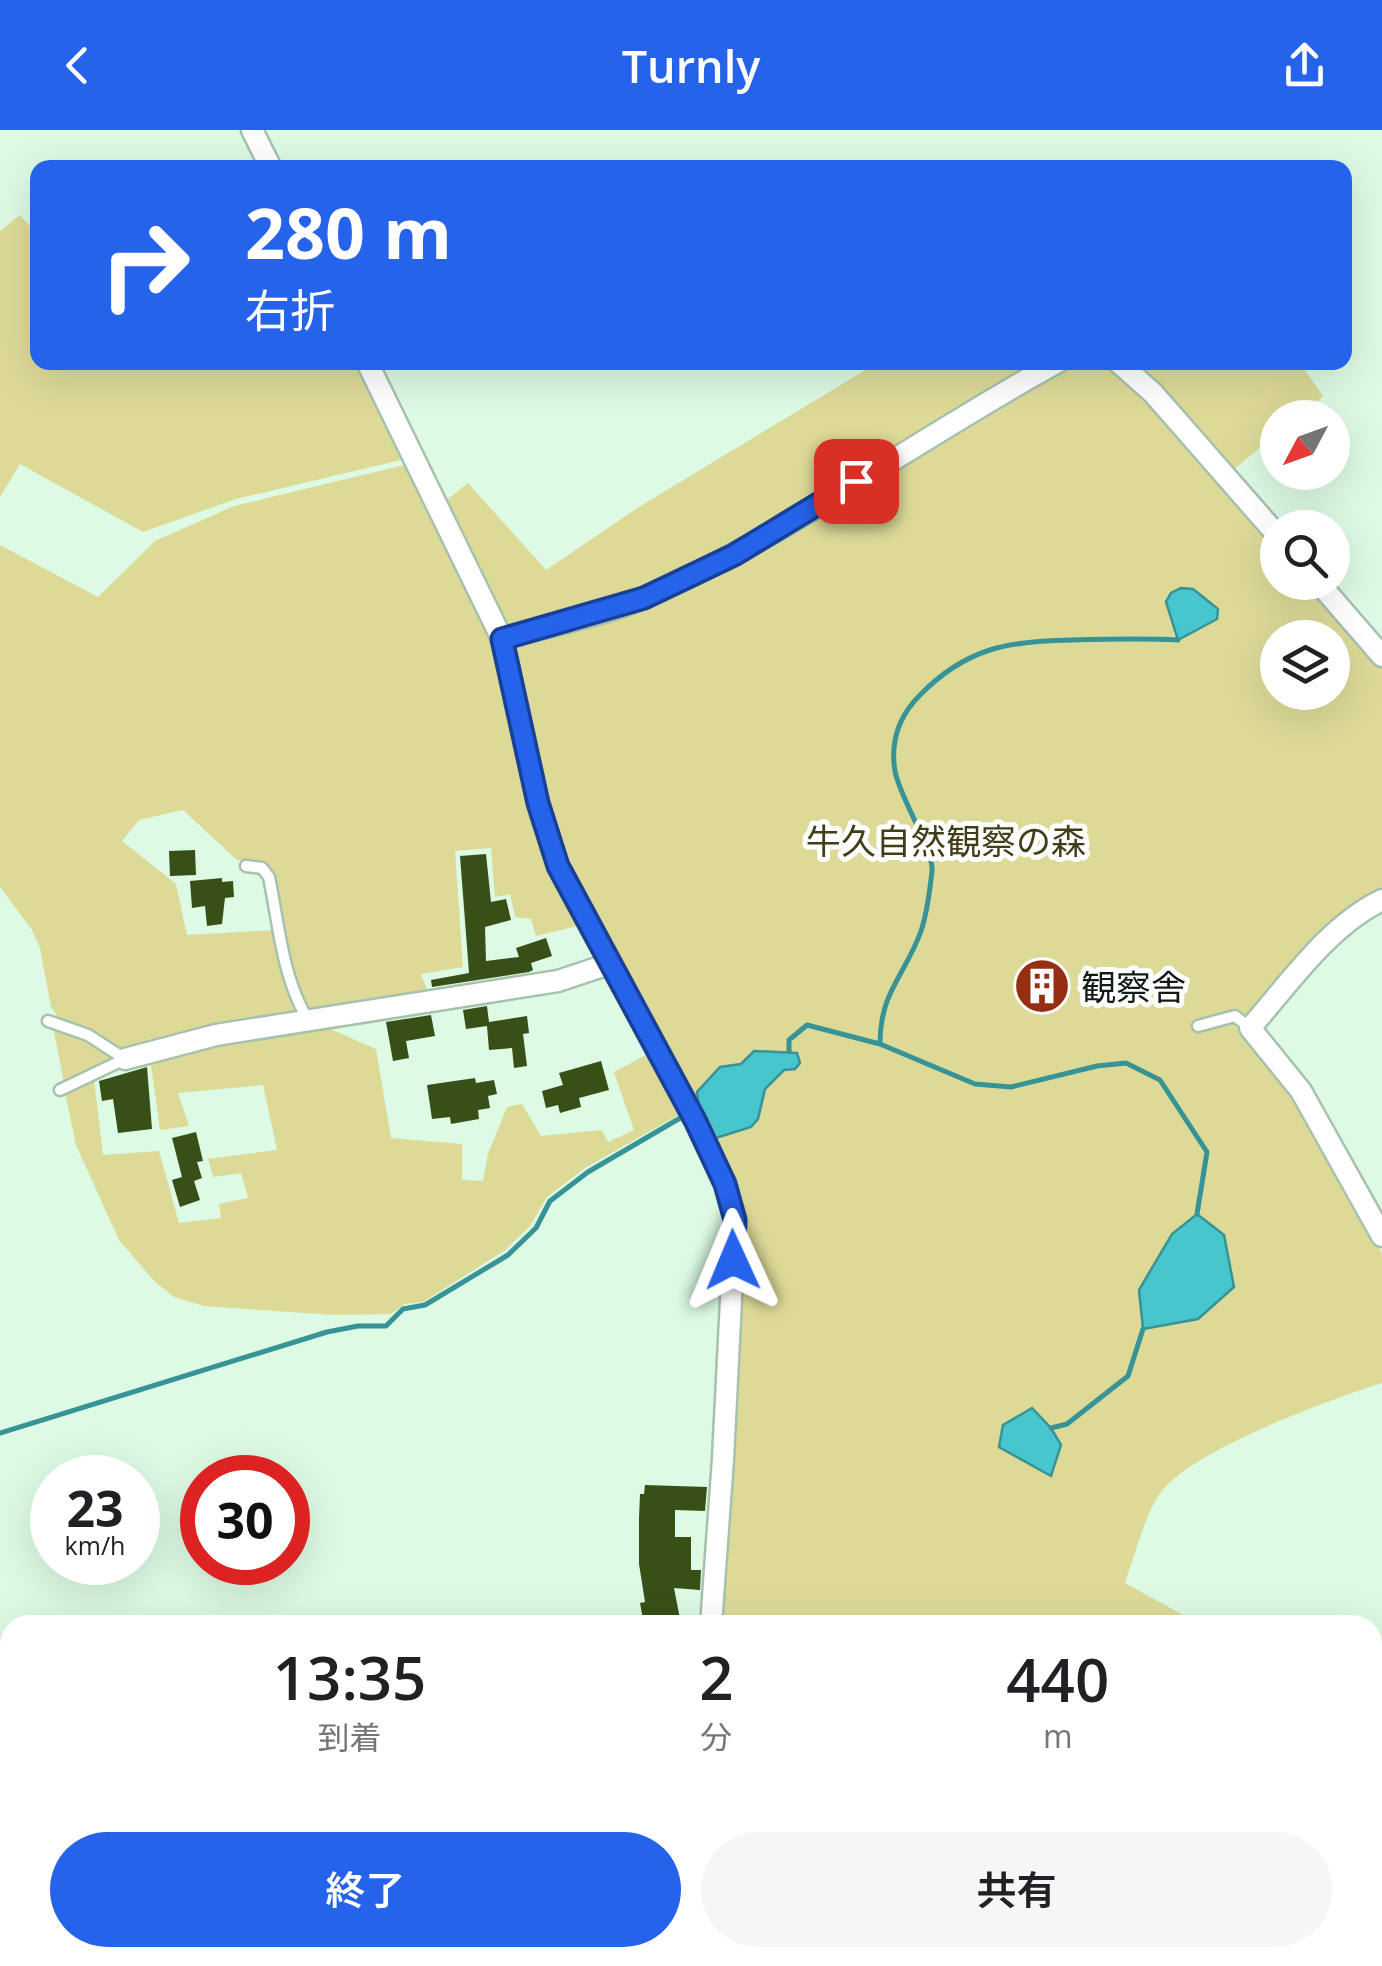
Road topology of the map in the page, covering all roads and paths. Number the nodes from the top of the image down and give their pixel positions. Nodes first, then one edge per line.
1 (252, 130) edge
2 (266, 160) edge
3 (371, 370) edge
4 (1045, 370) edge
5 (1127, 370) edge
6 (1260, 516) edge
7 (1334, 600) edge
8 (502, 639) junction
9 (1382, 656) edge
10 (246, 866) dead end
11 (1382, 900) edge
12 (609, 964) junction
13 (308, 1021) junction
14 (48, 1022) dead end
15 (1198, 1026) dead end
16 (1250, 1028) junction
17 (125, 1060) junction
18 (60, 1090) dead end
19 (1382, 1236) edge
20 (712, 1615) edge

1 - 2 street
3 - 8 street
4 - 8 street
5 - 6 street
7 - 9 street
8 - 12 street
10 - 13 lane
11 - 16 street
12 - 13 street
12 - 20 street
13 - 17 street
14 - 17 lane
15 - 16 lane
16 - 19 street
17 - 18 lane

